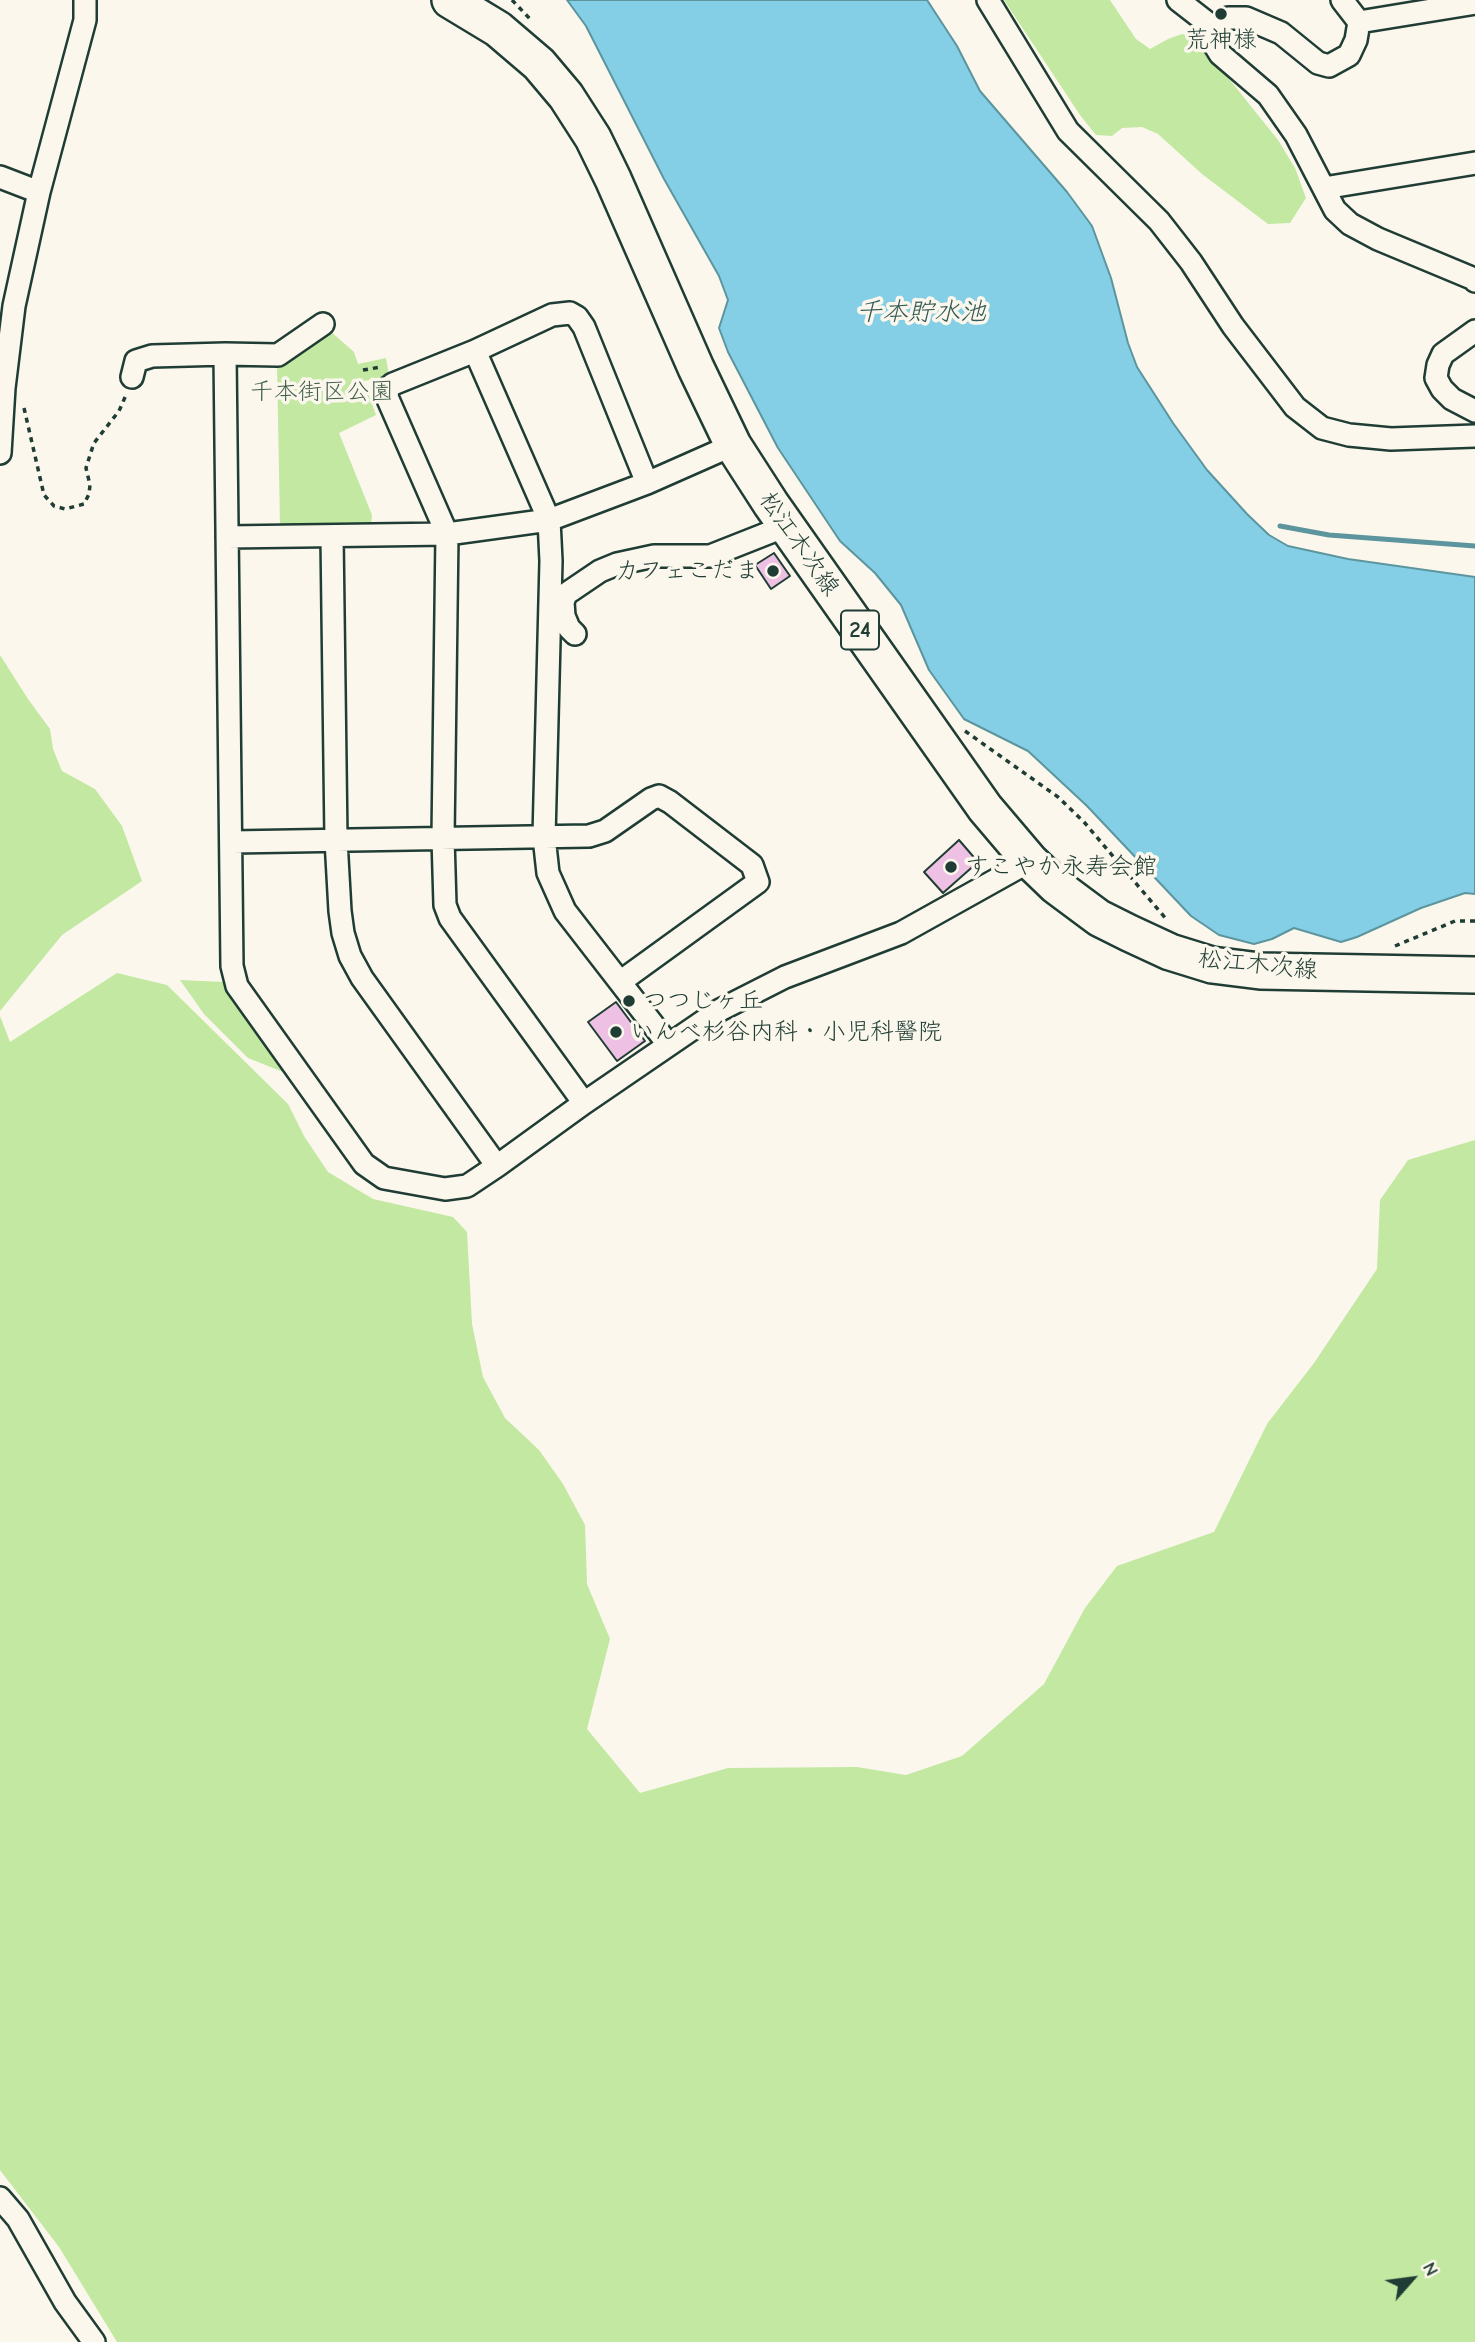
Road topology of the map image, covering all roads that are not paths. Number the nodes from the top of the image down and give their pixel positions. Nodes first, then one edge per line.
1 (85, 0) edge
2 (450, 0) edge
3 (988, 0) edge
4 (1178, 0) edge
5 (1342, 0) edge
6 (1475, 3) edge
7 (1359, 22) junction
8 (1214, 28) junction
9 (1475, 163) edge
10 (0, 177) edge
11 (1324, 188) junction
12 (39, 192) junction
13 (1475, 281) edge
14 (323, 324) dead end
15 (1475, 331) edge
16 (475, 351) junction
17 (225, 354) junction
18 (132, 377) road end
19 (1475, 411) edge
20 (1475, 436) edge
21 (733, 445) junction
22 (0, 453) edge
23 (647, 483) junction
24 (549, 520) junction
25 (786, 526) junction
26 (447, 534) junction
27 (332, 536) junction
28 (227, 537) junction
29 (575, 634) dead end
30 (544, 837) junction
31 (443, 838) junction
32 (335, 839) junction
33 (232, 842) junction
34 (1030, 861) junction
35 (1475, 975) edge
36 (620, 982) junction
37 (668, 1044) junction
38 (584, 1103) junction
39 (497, 1166) junction
40 (0, 2198) edge
41 (94, 2342) edge

1 - 12 street
2 - 21 main road, 松江木次線 / 24
3 - 20 street
4 - 8 street
5 - 7 street
6 - 7 street
7 - 8 street
8 - 11 street
9 - 11 street
10 - 12 street
11 - 13 street
12 - 22 street
14 - 17 street
15 - 19 street
16 - 23 street
16 - 24 street
16 - 26 street
17 - 18 street
17 - 28 street
21 - 23 street
21 - 25 main road, 松江木次線 / 24
23 - 24 street
24 - 26 street
24 - 30 street
25 - 29 street
25 - 34 main road, 松江木次線 / 24
26 - 27 street
26 - 31 street
27 - 28 street
27 - 32 street
28 - 33 street
30 - 31 street
30 - 36 street
30 - 36 street
31 - 32 street
31 - 38 street
32 - 33 street
32 - 39 street
33 - 39 street
34 - 35 main road, 松江木次線 / 24
34 - 37 street
36 - 37 street
37 - 38 street
38 - 39 street
40 - 41 street

